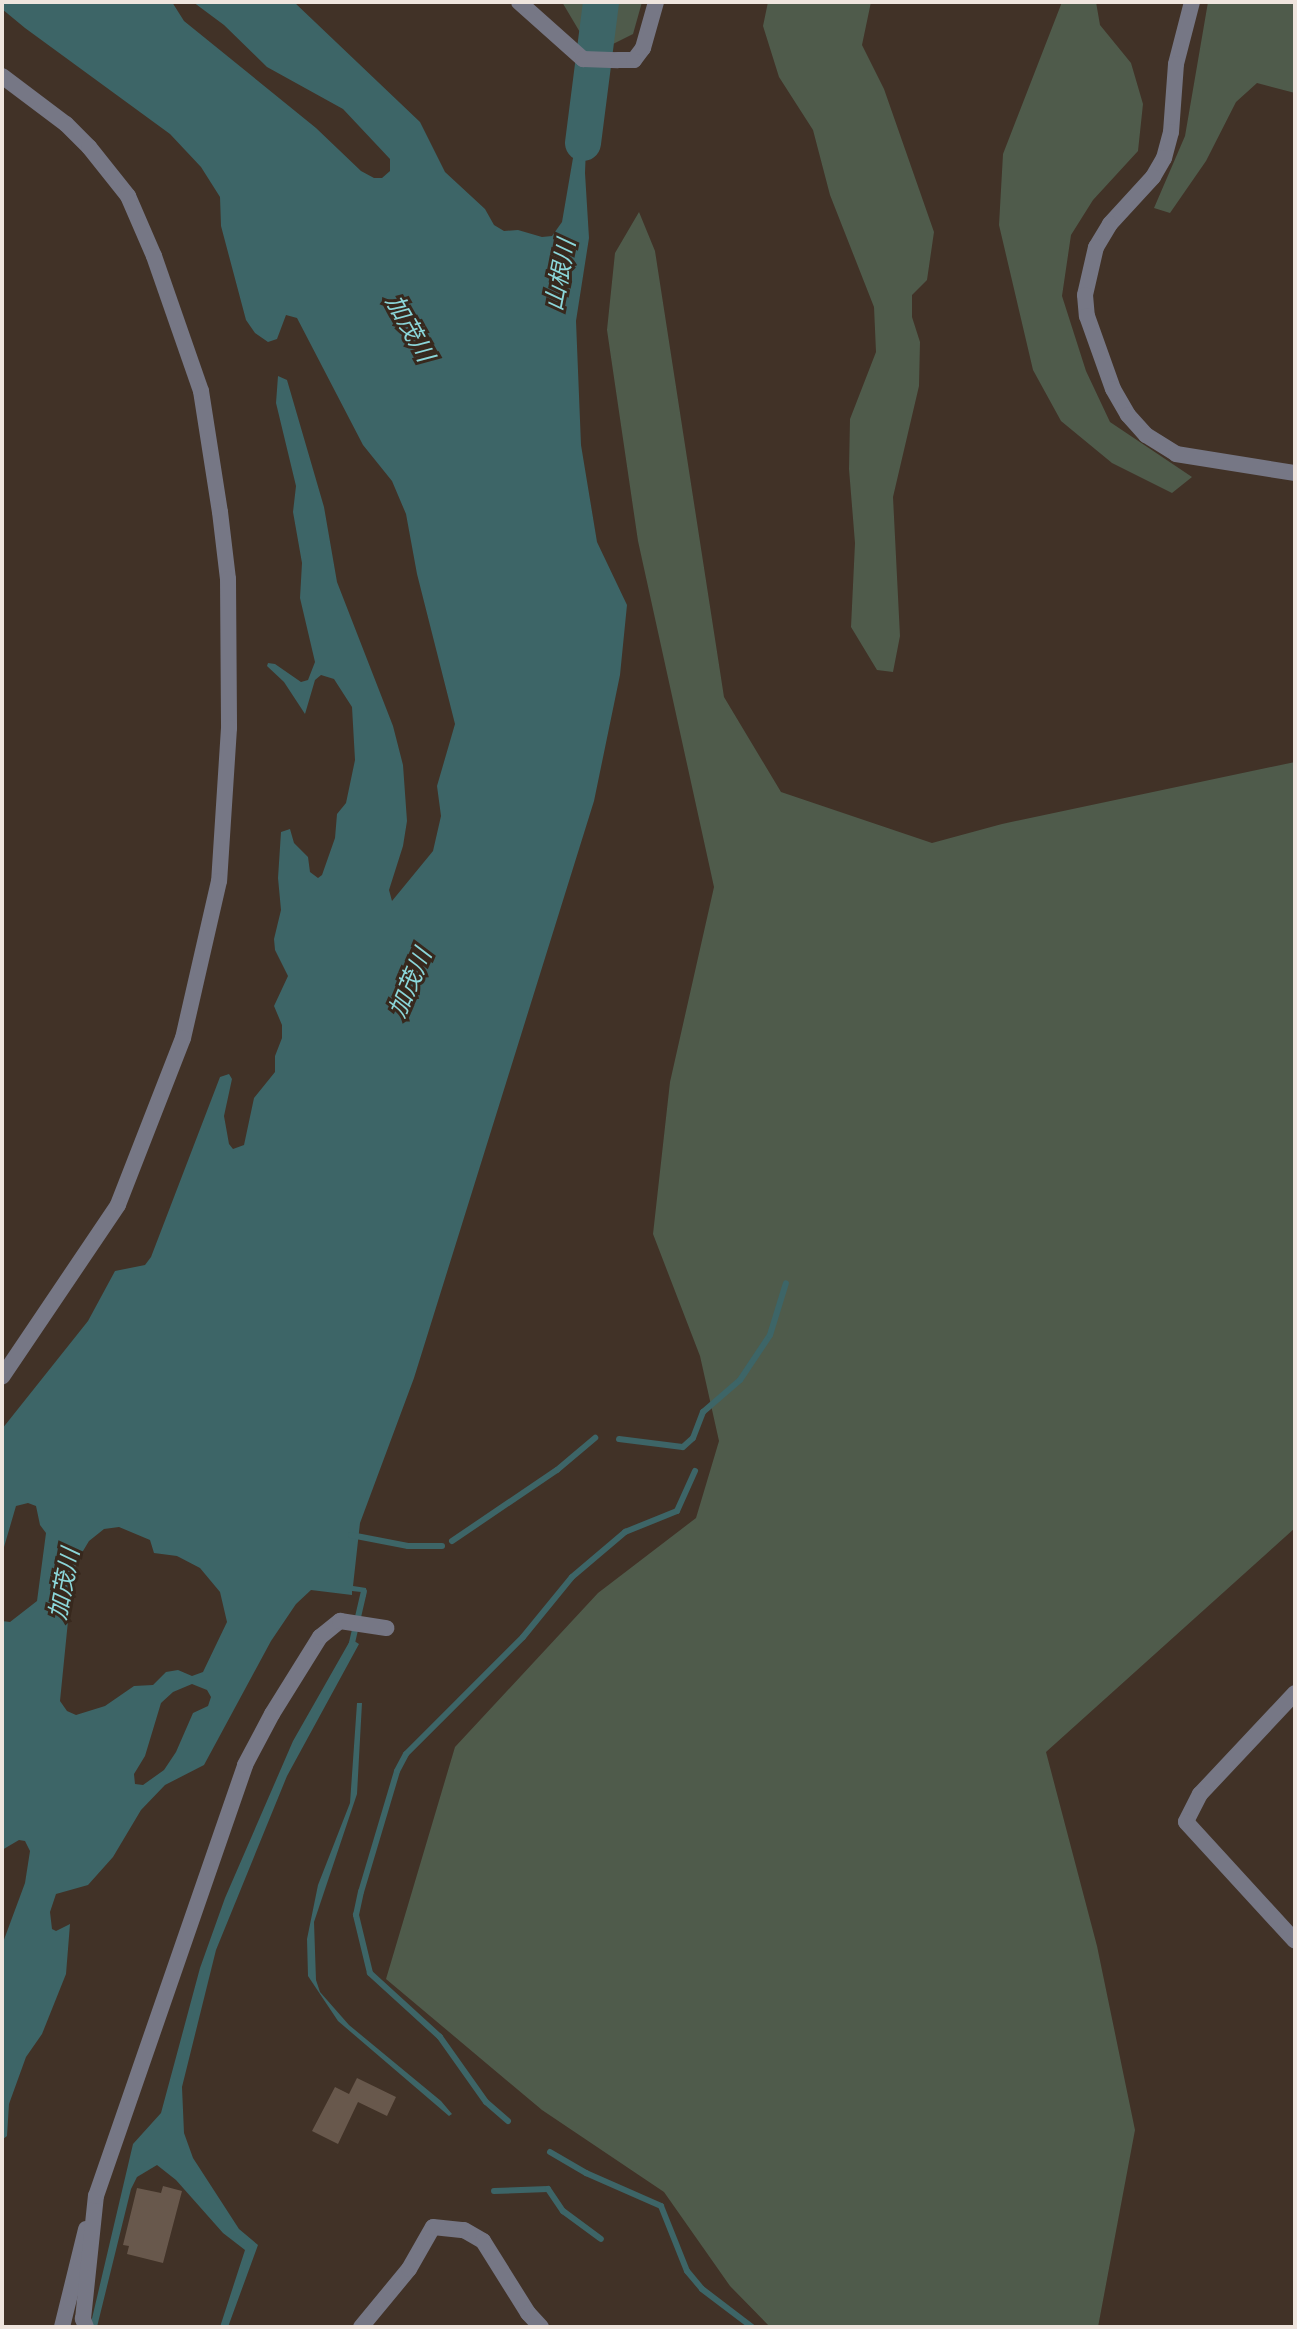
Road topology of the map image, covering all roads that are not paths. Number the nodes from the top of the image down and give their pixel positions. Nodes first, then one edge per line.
1 (519, 2) edge
2 (656, 2) edge
3 (1192, 2) edge
4 (2, 76) edge
5 (1295, 473) edge
6 (2, 1377) edge
7 (386, 1628) dead end
8 (1295, 1693) edge
9 (1295, 1941) edge
10 (91, 2216) junction
11 (62, 2327) edge
12 (86, 2327) edge
13 (361, 2327) edge
14 (541, 2327) edge

1 - 2 street
3 - 5 street
4 - 6 street
7 - 10 street
8 - 9 street
10 - 11 street
10 - 12 street
13 - 14 street

